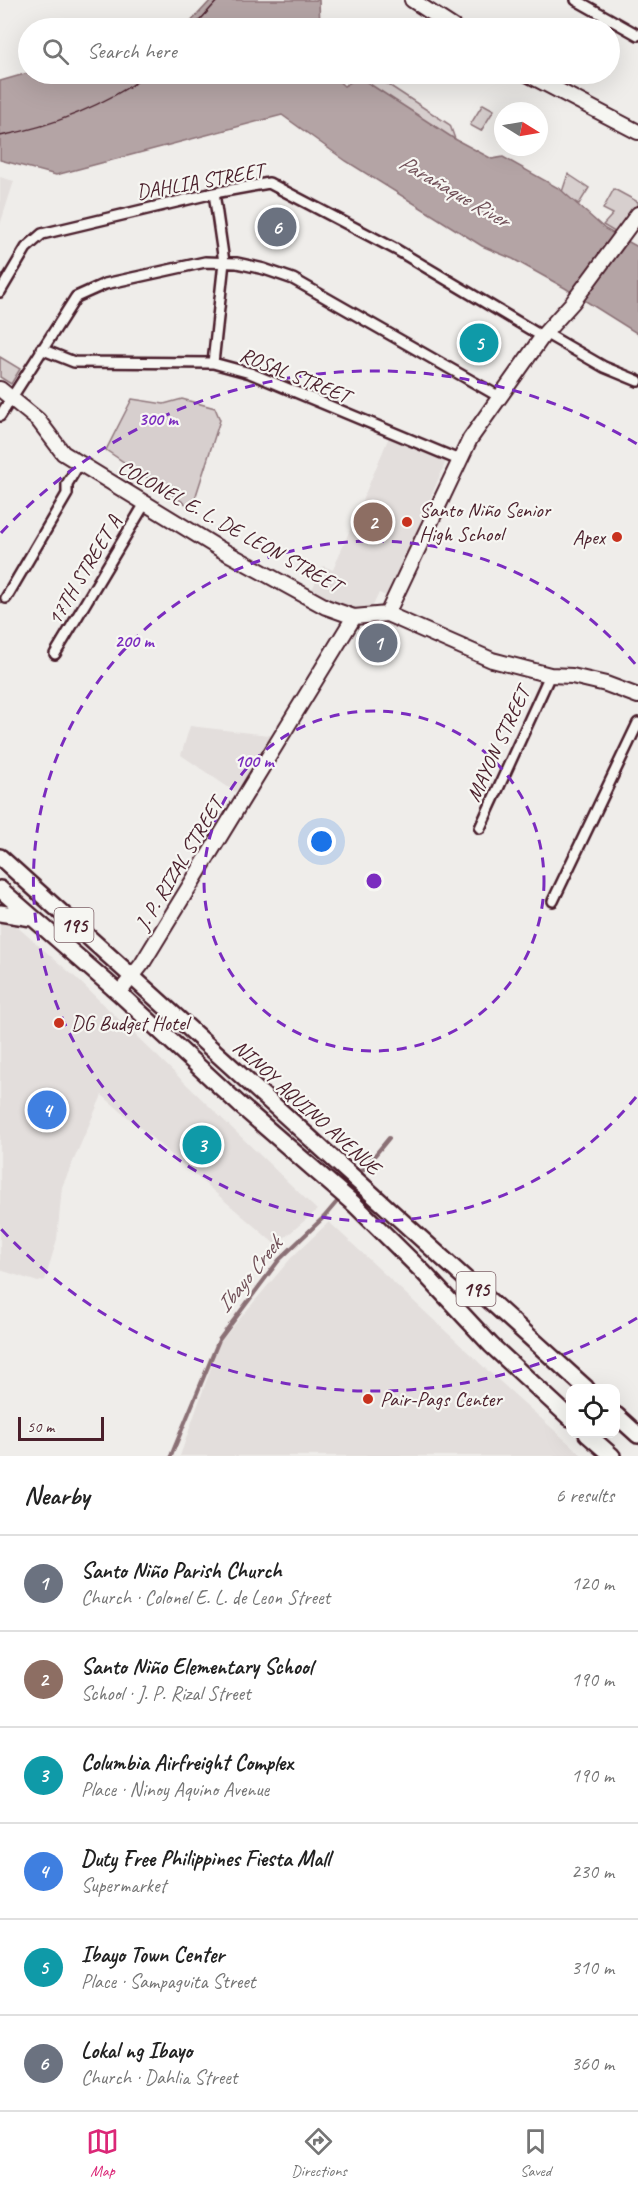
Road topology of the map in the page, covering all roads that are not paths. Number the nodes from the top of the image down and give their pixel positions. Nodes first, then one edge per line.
1 (412, 0) edge
2 (576, 0) edge
3 (440, 18) edge
4 (608, 18) edge
5 (620, 25) edge
6 (638, 35) edge
7 (546, 84) edge
8 (638, 132) edge
9 (214, 193) junction
10 (634, 219) edge
11 (224, 262) junction
12 (0, 292) edge
13 (544, 335) junction
14 (41, 349) junction
15 (213, 363) junction
16 (638, 381) edge
17 (0, 388) edge
18 (498, 396) junction
19 (12, 397) junction
20 (0, 416) edge
21 (459, 460) junction
22 (79, 464) junction
23 (144, 505) junction
24 (6, 598) dead end
25 (387, 614) junction
26 (354, 617) junction
27 (55, 654) dead end
28 (550, 675) junction
29 (638, 696) edge
30 (638, 723) edge
31 (480, 828) dead end
32 (0, 857) edge
33 (0, 888) edge
34 (553, 901) dead end
35 (0, 913) edge
36 (35, 919) junction
37 (132, 979) junction
38 (119, 993) junction
39 (580, 1384) edge
40 (566, 1411) edge
41 (620, 1419) edge
42 (638, 1435) edge
43 (592, 1438) edge
44 (612, 1456) edge

1 - 3 street
2 - 4 street
5 - 6 street
7 - 8 street
9 - 11 street
9 - 12 street, DAHLIA STREET
9 - 13 street, DAHLIA STREET
10 - 13 street
11 - 14 street
11 - 15 street
11 - 18 street
13 - 16 street, DAHLIA STREET
13 - 18 street
14 - 15 street, ROSAL STREET
14 - 19 street
15 - 21 street, ROSAL STREET
17 - 19 street, COLONEL E. L. DE LEON STREET
18 - 21 street
19 - 20 street
19 - 22 street, COLONEL E. L. DE LEON STREET
21 - 25 street
22 - 23 street, COLONEL E. L. DE LEON STREET
22 - 24 street
23 - 26 street, COLONEL E. L. DE LEON STREET
23 - 27 street, 17TH STREET A
25 - 26 street, COLONEL E. L. DE LEON STREET
25 - 28 street, COLONEL E. L. DE LEON STREET
26 - 37 street, J. P. RIZAL STREET
28 - 29 street, COLONEL E. L. DE LEON STREET
28 - 31 street, MAYON STREET
30 - 34 street
32 - 37 main road, NINOY AQUINO AVENUE / 195
33 - 36 main road, NINOY AQUINO AVENUE / 195
35 - 36 main road
36 - 38 main road, NINOY AQUINO AVENUE / 195
37 - 38 street, J. P. RIZAL STREET
37 - 39 main road, NINOY AQUINO AVENUE / 195
38 - 40 main road, NINOY AQUINO AVENUE / 195
41 - 42 main road
43 - 44 main road

